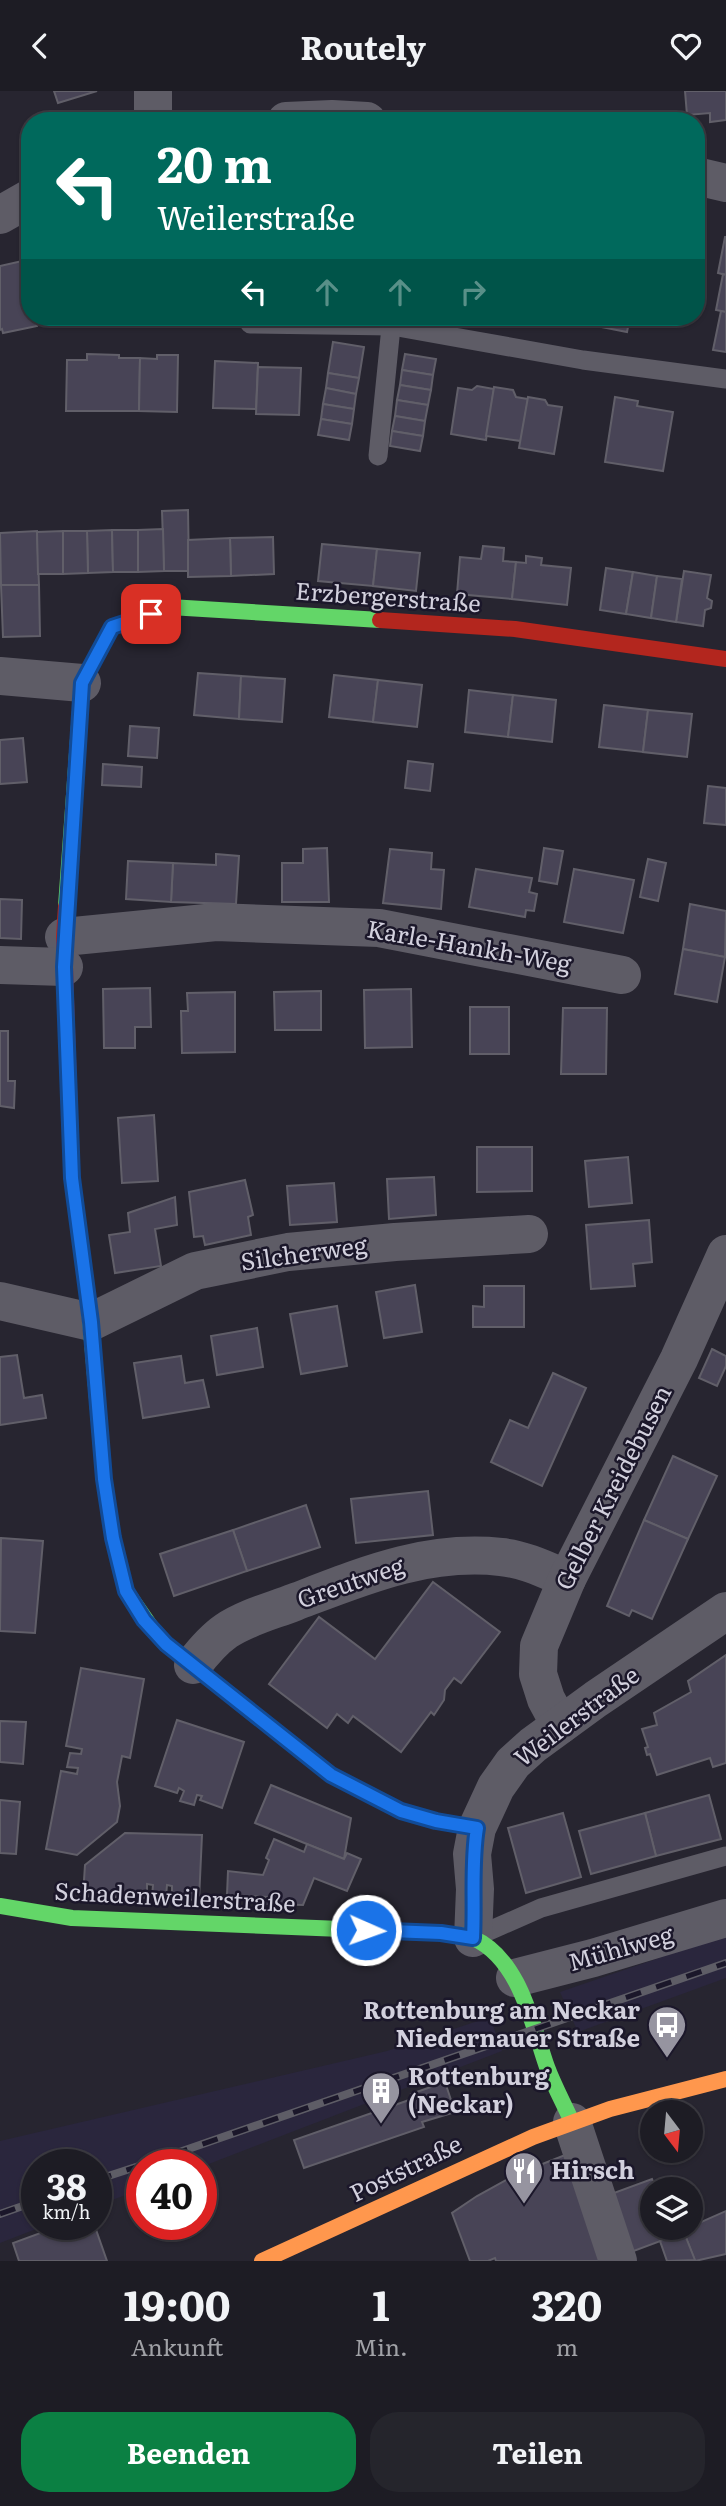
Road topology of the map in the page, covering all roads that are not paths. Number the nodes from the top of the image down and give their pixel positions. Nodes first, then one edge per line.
1 (153, 91) edge
2 (153, 112) edge
3 (705, 178) edge
4 (726, 183) edge
5 (21, 203) edge
6 (0, 215) edge
7 (391, 326) edge
8 (416, 326) edge
9 (726, 379) edge
10 (378, 457) dead end
11 (726, 659) edge
12 (0, 676) edge
13 (82, 683) junction
14 (64, 952) junction
15 (0, 965) edge
16 (622, 975) dead end
17 (529, 1234) dead end
18 (726, 1255) edge
19 (0, 1301) edge
20 (91, 1322) junction
21 (567, 1579) junction
22 (726, 1611) edge
23 (193, 1665) junction
24 (560, 1725) junction
25 (477, 1828) junction
26 (726, 1856) edge
27 (0, 1906) edge
28 (726, 1917) edge
29 (473, 1938) junction
30 (515, 1978) junction
31 (726, 2079) edge
32 (572, 2122) junction
33 (262, 2261) edge
34 (618, 2261) edge

1 - 2 street
3 - 4 street
5 - 6 street
7 - 10 lane
8 - 9 lane
11 - 13 street, Erzbergerstraße
12 - 13 street
13 - 14 street
14 - 15 street, Karle-Hankh-Weg
14 - 16 street, Karle-Hankh-Weg
14 - 20 street
17 - 20 street, Silcherweg
18 - 21 street, Gelber Kreidebusen
19 - 20 street
20 - 23 street
21 - 23 street, Greutweg
21 - 24 street, Gelber Kreidebusen
22 - 24 street, Weilerstraße
23 - 25 street
24 - 25 street, Weilerstraße
25 - 29 street, Weilerstraße
26 - 29 lane
27 - 29 street, Schadenweilerstraße
28 - 30 street, Mühlweg
29 - 30 street
30 - 32 street
31 - 32 street, Poststraße
32 - 33 street, Poststraße
32 - 34 street

